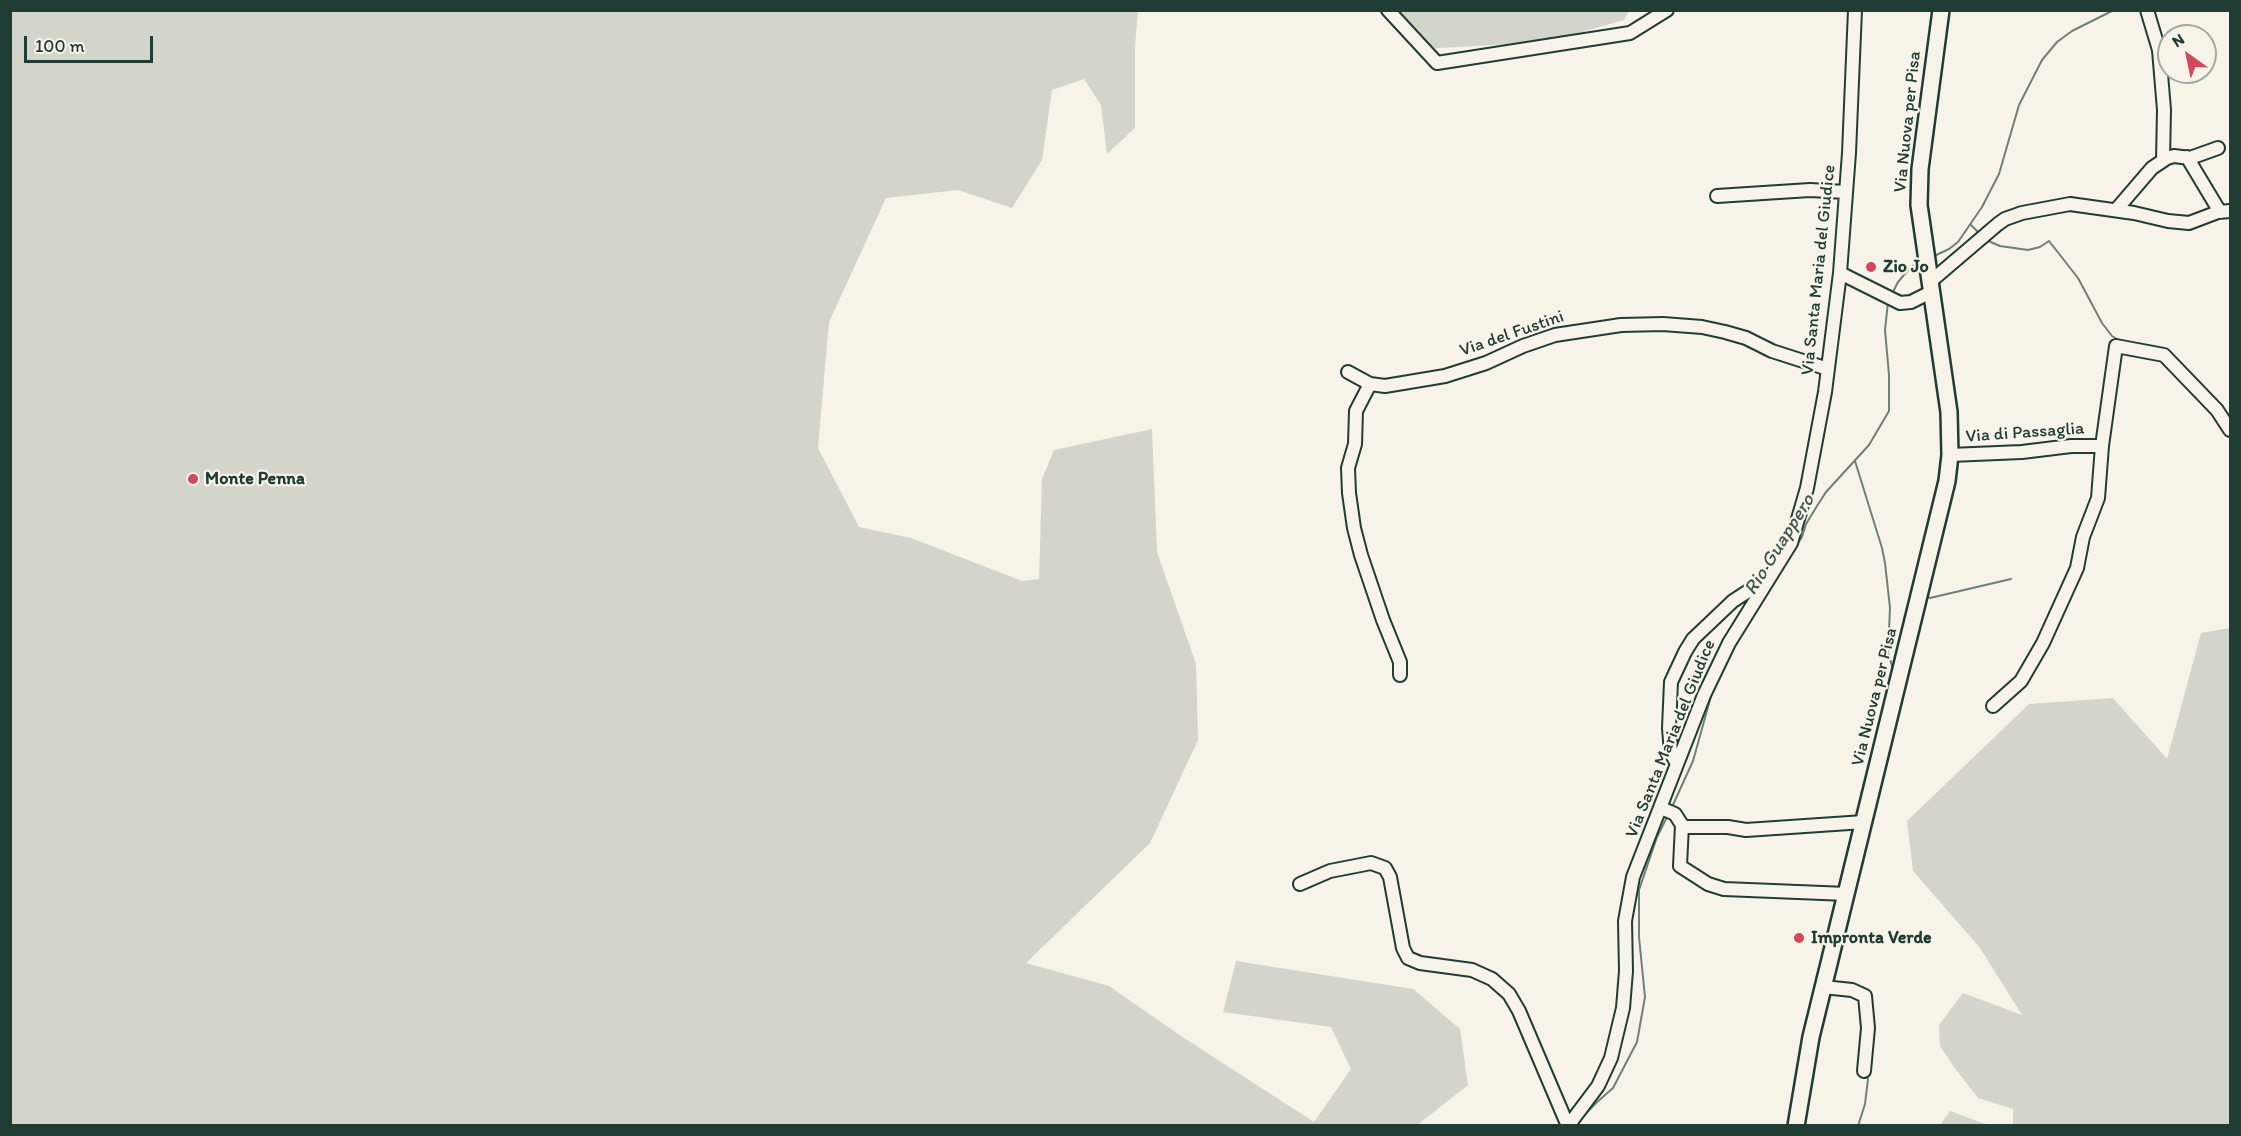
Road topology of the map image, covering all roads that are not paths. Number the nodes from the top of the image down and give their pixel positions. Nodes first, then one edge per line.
1 (1388, 10) edge
2 (1667, 10) edge
3 (1856, 10) edge
4 (1941, 10) edge
5 (2147, 10) edge
6 (2218, 148) dead end
7 (2187, 157) junction
8 (2163, 160) junction
9 (1846, 192) junction
10 (1717, 196) dead end
11 (2116, 210) junction
12 (2225, 211) edge
13 (1840, 273) junction
14 (1930, 283) junction
15 (1828, 369) junction
16 (1348, 372) dead end
17 (1370, 384) junction
18 (2230, 430) edge
19 (2102, 446) junction
20 (1950, 455) junction
21 (1766, 583) junction
22 (1400, 675) dead end
23 (1993, 706) dead end
24 (1677, 764) junction
25 (1671, 814) junction
26 (1864, 822) junction
27 (1300, 884) dead end
28 (1847, 894) junction
29 (1823, 987) junction
30 (1864, 1071) dead end
31 (1568, 1125) edge
32 (1796, 1125) edge

1 - 2 street
3 - 9 street, Via Santa Maria del Giudice
4 - 14 main road, Via Nuova per Pisa
5 - 8 street
6 - 7 street
7 - 8 street
7 - 12 street
8 - 11 street
9 - 10 street
9 - 13 street, Via Santa Maria del Giudice
11 - 12 street
11 - 14 street
13 - 14 street
13 - 15 street, Via Santa Maria del Giudice
14 - 20 main road, Via Nuova per Pisa
15 - 17 street, Via del Fustini
15 - 21 street, Via Santa Maria del Giudice
16 - 17 street, Via del Fustini
17 - 22 street
18 - 19 street
19 - 20 street, Via di Passaglia
19 - 23 street
20 - 26 main road, Via Nuova per Pisa
21 - 24 street, Via Santa Maria del Giudice
21 - 24 street
24 - 25 street, Via Santa Maria del Giudice
25 - 26 street
25 - 28 street
25 - 31 street, Via Santa Maria del Giudice
26 - 28 main road, Via Nuova per Pisa
27 - 31 street
28 - 29 main road, Via Nuova per Pisa
29 - 30 street
29 - 32 main road, Via Nuova per Pisa

